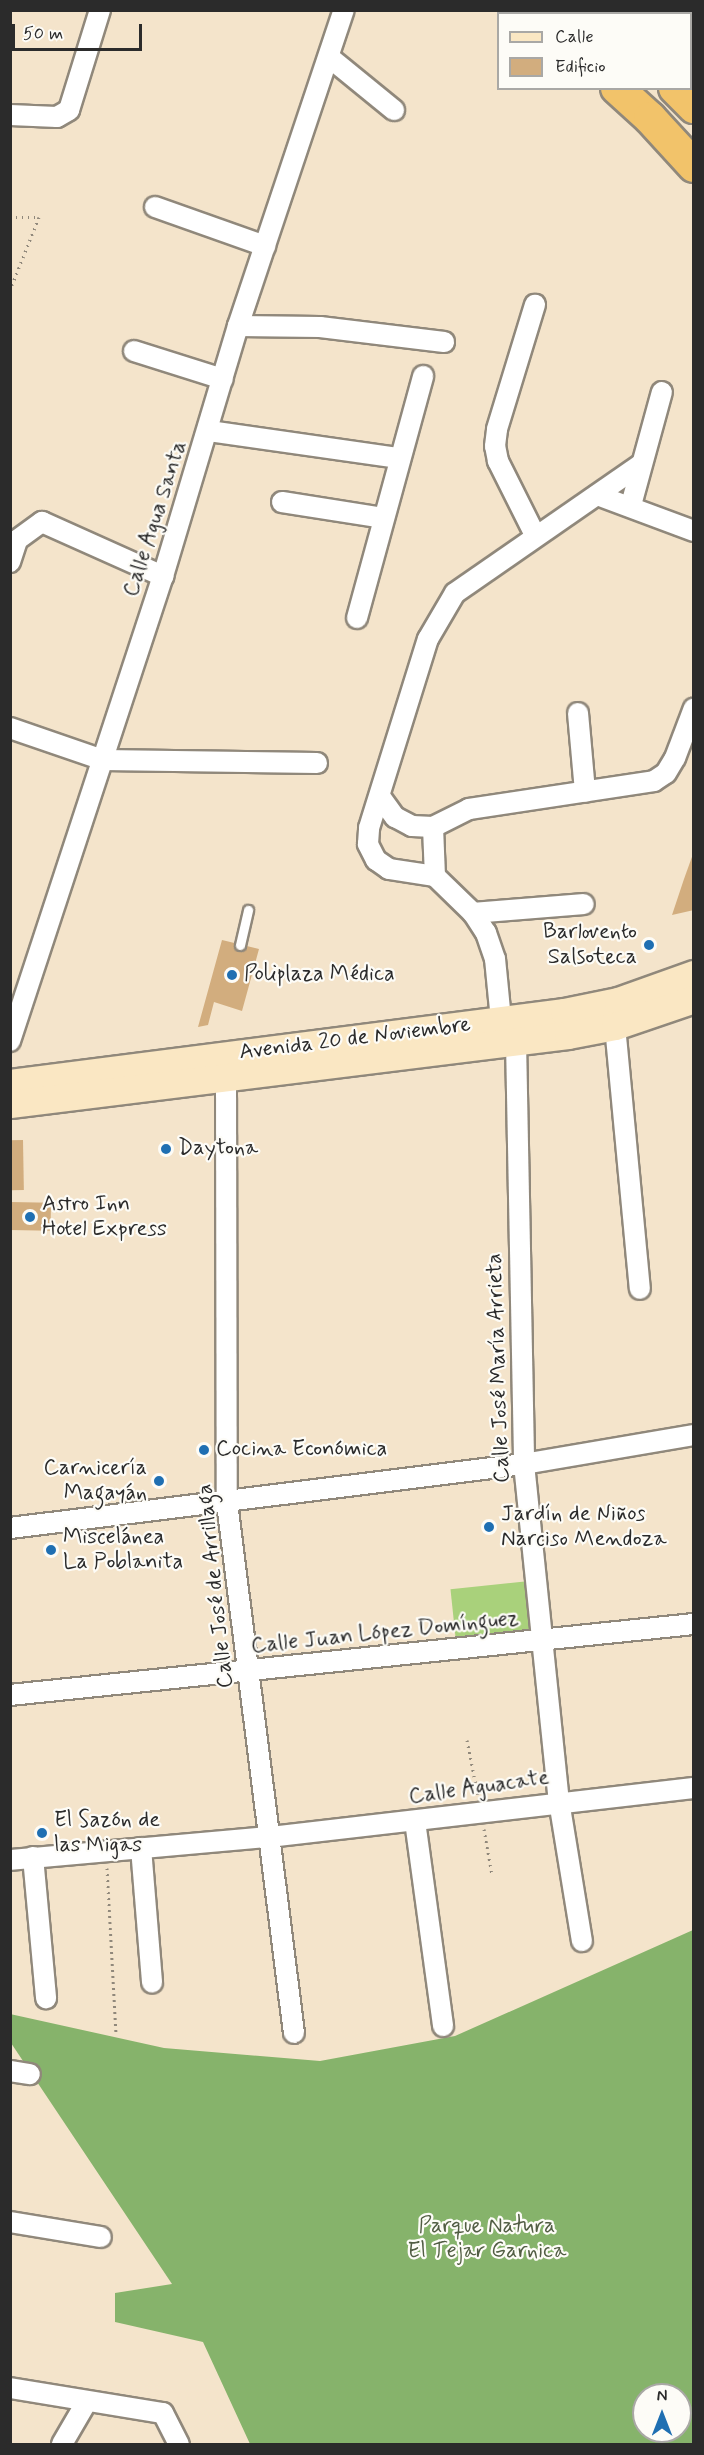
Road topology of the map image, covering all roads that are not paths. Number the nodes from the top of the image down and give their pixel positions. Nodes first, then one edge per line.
1 (100, 10) edge
2 (344, 10) edge
3 (329, 57) junction
4 (619, 90) edge
5 (648, 90) edge
6 (677, 90) edge
7 (693, 107) edge
8 (394, 110) dead end
9 (10, 115) edge
10 (693, 136) edge
11 (693, 166) edge
12 (155, 207) dead end
13 (265, 246) junction
14 (535, 305) dead end
15 (238, 326) junction
16 (444, 342) dead end
17 (134, 351) dead end
18 (423, 376) dead end
19 (223, 379) junction
20 (662, 392) dead end
21 (209, 431) junction
22 (399, 458) junction
23 (641, 464) junction
24 (597, 495) junction
25 (282, 502) dead end
26 (631, 505) junction
27 (383, 518) junction
28 (693, 531) edge
29 (535, 535) junction
30 (10, 562) edge
31 (163, 576) junction
32 (357, 618) dead end
33 (693, 708) edge
34 (578, 713) dead end
35 (10, 728) edge
36 (103, 760) junction
37 (317, 763) dead end
38 (585, 792) junction
39 (381, 798) junction
40 (433, 828) junction
41 (435, 876) junction
42 (584, 904) dead end
43 (248, 910) dead end
44 (473, 914) junction
45 (240, 945) dead end
46 (693, 974) edge
47 (693, 999) edge
48 (615, 1026) junction
49 (508, 1031) junction
50 (10, 1041) edge
51 (226, 1078) junction
52 (10, 1083) edge
53 (10, 1104) edge
54 (640, 1289) dead end
55 (693, 1435) edge
56 (524, 1464) junction
57 (227, 1503) junction
58 (10, 1528) edge
59 (693, 1624) edge
60 (540, 1639) junction
61 (249, 1672) junction
62 (10, 1695) edge
63 (692, 1794) edge
64 (559, 1801) junction
65 (415, 1821) junction
66 (270, 1837) junction
67 (141, 1848) junction
68 (33, 1857) junction
69 (10, 1860) edge
70 (582, 1941) dead end
71 (152, 1983) dead end
72 (46, 1998) dead end
73 (443, 2026) dead end
74 (294, 2033) dead end
75 (10, 2222) edge
76 (101, 2237) dead end
77 (10, 2388) edge
78 (87, 2403) junction
79 (62, 2445) edge
80 (179, 2445) edge

1 - 9 street
2 - 3 street, Calle Agua Santa
3 - 8 street
3 - 13 street, Calle Agua Santa
4 - 11 highway
5 - 10 highway
6 - 7 highway
12 - 13 street
13 - 15 street, Calle Agua Santa
14 - 29 street
15 - 16 street
15 - 19 street, Calle Agua Santa
17 - 19 street
18 - 22 street
19 - 21 street, Calle Agua Santa
20 - 23 street
21 - 22 street
21 - 31 street, Calle Agua Santa
22 - 27 street
23 - 24 street
23 - 26 street
24 - 26 street
24 - 29 street
25 - 27 street
26 - 28 street
27 - 32 street
29 - 39 street
30 - 31 street
31 - 36 street, Calle Agua Santa
33 - 38 street
34 - 38 street
35 - 36 street
36 - 37 street
36 - 50 street, Calle Agua Santa
38 - 40 street
39 - 40 street
39 - 41 street
40 - 41 street
41 - 44 street, Calle José María Arrieta
42 - 44 street
43 - 45 lane
44 - 49 street, Calle José María Arrieta
46 - 49 main road, Avenida 20 de Noviembre
47 - 48 main road, Avenida 20 de Noviembre
48 - 49 main road, Avenida 20 de Noviembre
48 - 54 street
49 - 51 main road, Avenida 20 de Noviembre
49 - 52 main road, Avenida 20 de Noviembre
49 - 56 street, Calle José María Arrieta
51 - 53 main road, Avenida 20 de Noviembre
51 - 57 street, Calle José de Arrillaga
55 - 56 street
56 - 57 street
56 - 60 street, Calle José María Arrieta
57 - 58 street
57 - 61 street, Calle José de Arrillaga
59 - 60 street, Calle Juan López Domínguez
60 - 61 street, Calle Juan López Domínguez
60 - 64 street, Calle José María Arrieta
61 - 62 street, Calle Juan López Domínguez
61 - 66 street, Calle José de Arrillaga
63 - 64 street, Calle Aguacate
64 - 65 street, Calle Aguacate
64 - 70 street, Calle José María Arrieta
65 - 66 street, Calle Aguacate
65 - 73 street
66 - 67 street, Calle Aguacate
66 - 74 street, Calle José de Arrillaga
67 - 68 street, Calle Aguacate
67 - 71 street
68 - 69 street, Calle Aguacate
68 - 72 street
75 - 76 street
77 - 78 street
78 - 79 street
78 - 80 street

